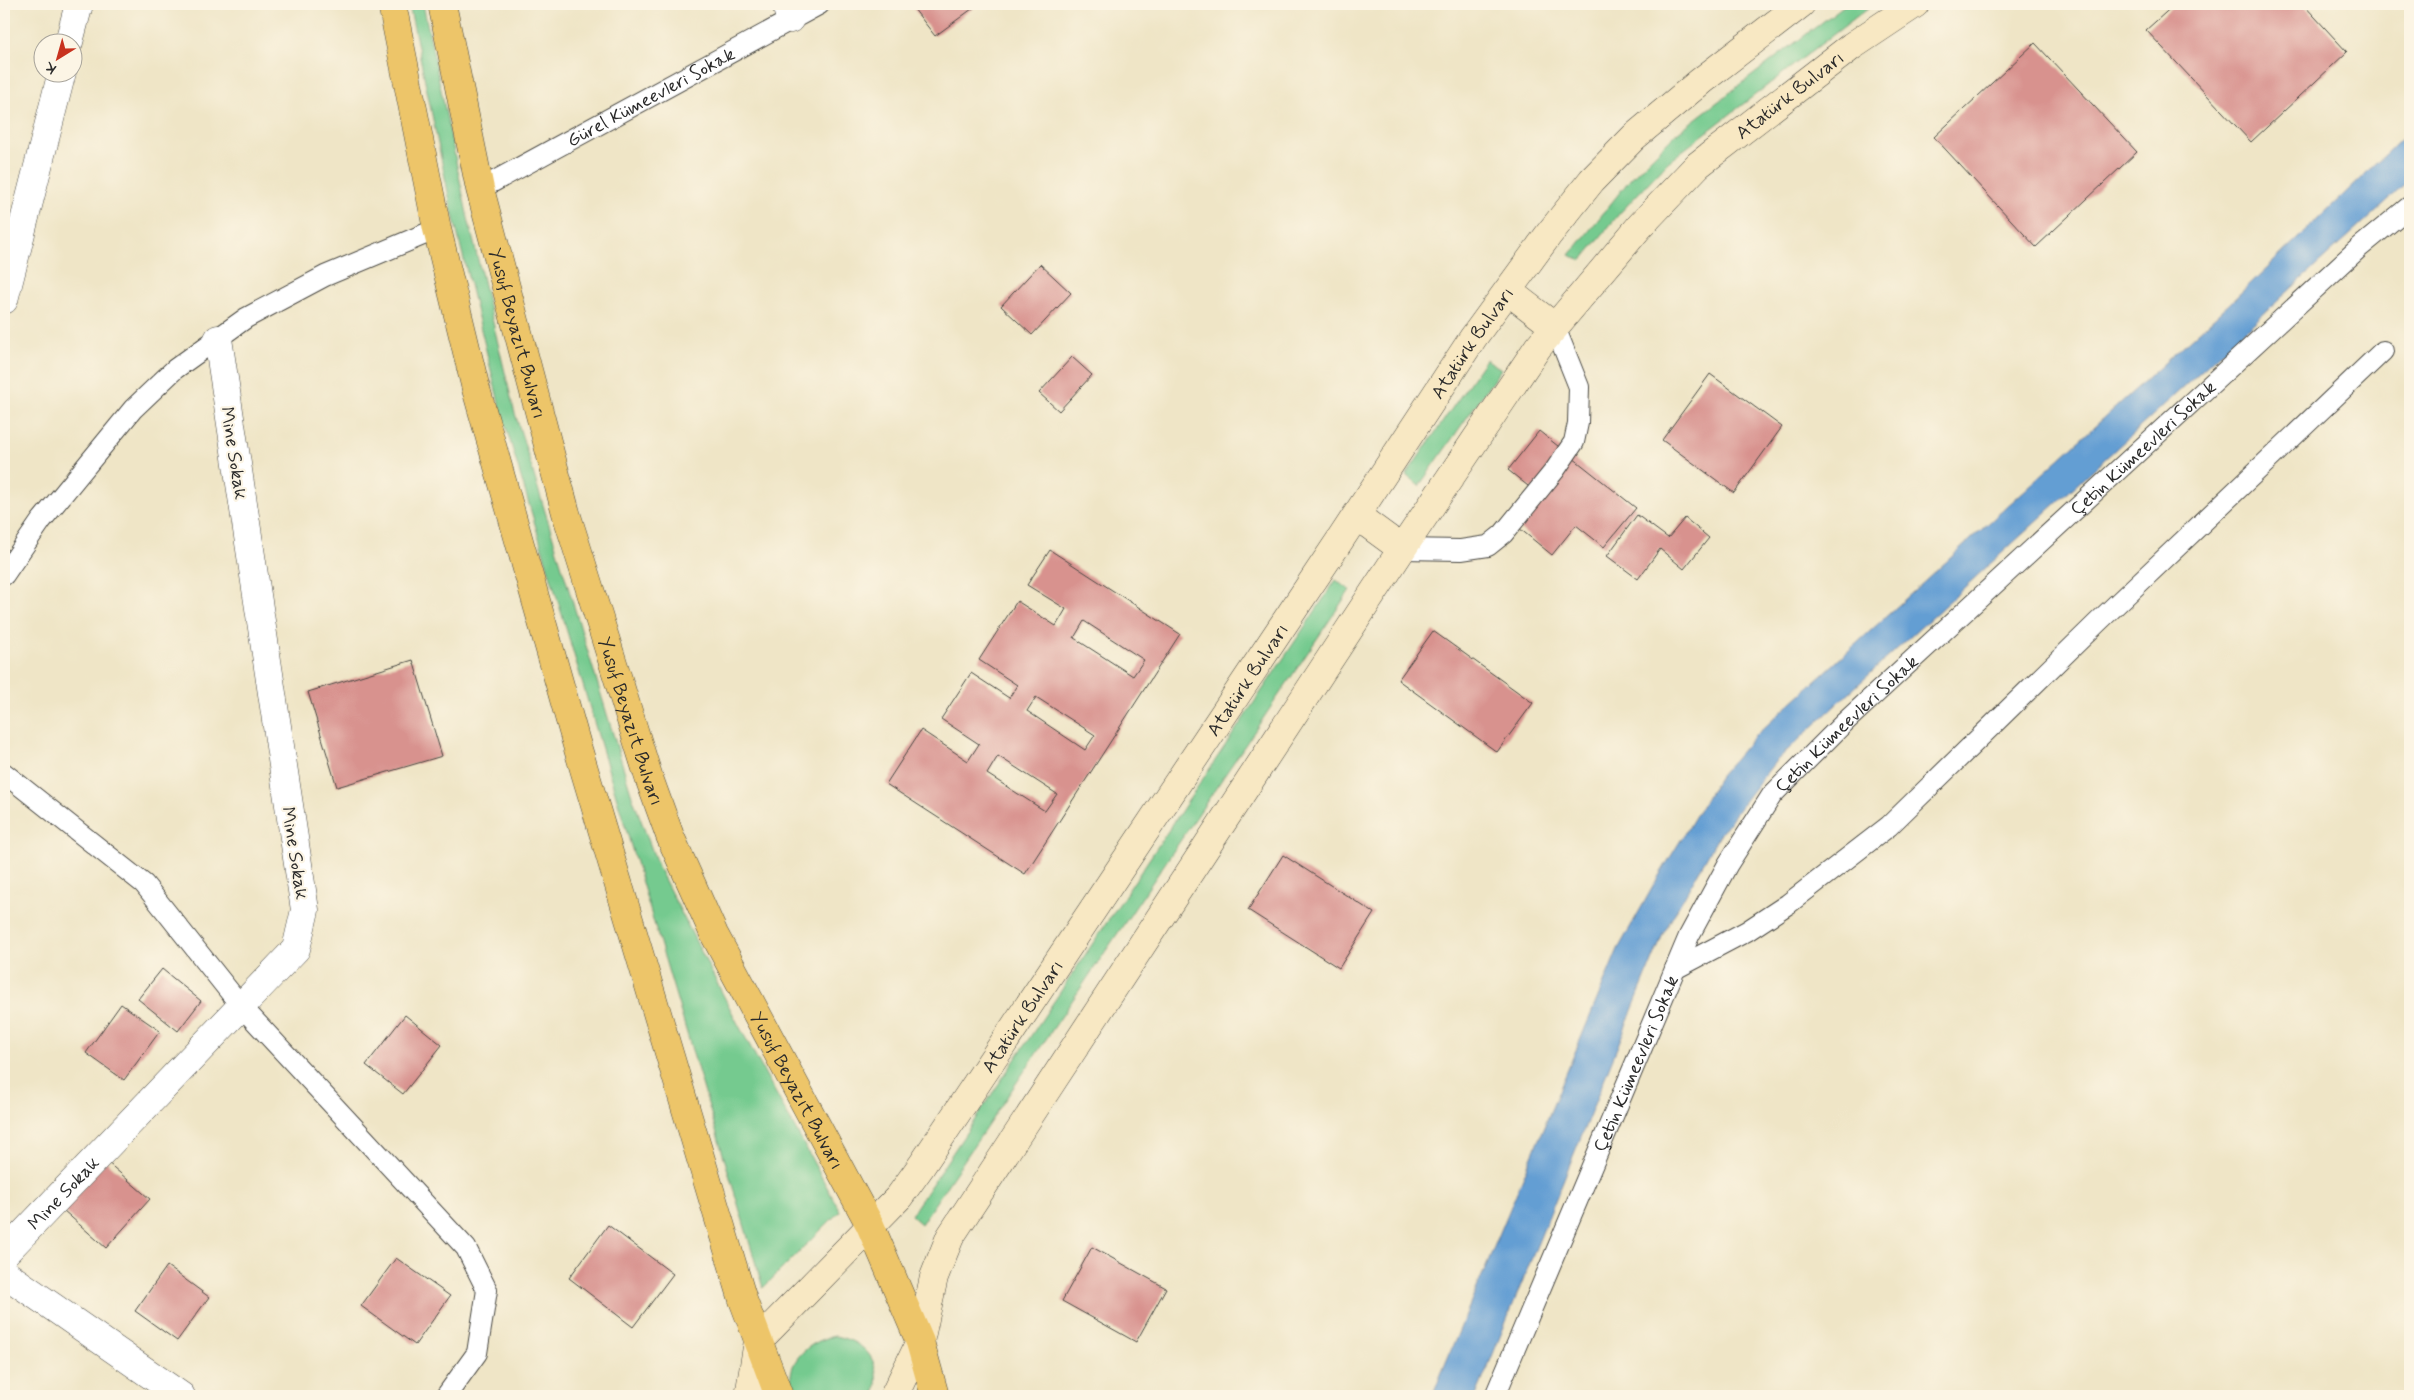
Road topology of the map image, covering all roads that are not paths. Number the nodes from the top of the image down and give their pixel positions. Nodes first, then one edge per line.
1 (79, 4) edge
2 (392, 4) edge
3 (442, 4) edge
4 (820, 4) edge
5 (1800, 4) edge
6 (1915, 4) edge
7 (788, 11) edge
8 (72, 32) edge
9 (59, 82) edge
10 (480, 189) junction
11 (2410, 206) edge
12 (437, 229) junction
13 (1508, 291) junction
14 (4, 300) edge
15 (1555, 327) junction
16 (218, 339) junction
17 (2383, 351) dead end
18 (1356, 516) junction
19 (1402, 548) junction
20 (4, 575) edge
21 (4, 772) edge
22 (1675, 969) junction
23 (242, 1006) junction
24 (870, 1225) junction
25 (4, 1254) edge
26 (4, 1273) edge
27 (758, 1341) junction
28 (920, 1342) junction
29 (181, 1396) edge
30 (446, 1396) edge
31 (749, 1396) edge
32 (779, 1396) edge
33 (894, 1396) edge
34 (935, 1396) edge
35 (1495, 1396) edge

1 - 8 street
2 - 12 main road
3 - 10 main road, Yusuf Beyazıt Bulvarı
4 - 7 lane, Gürel Kümeevleri Sokak
5 - 13 main road, Atatürk Bulvarı
6 - 15 main road, Atatürk Bulvarı
7 - 10 lane, Gürel Kümeevleri Sokak
9 - 14 street
10 - 24 main road, Yusuf Beyazıt Bulvarı
11 - 22 lane, Çetin Kümeevleri Sokak
12 - 16 lane
12 - 27 main road
13 - 15 main road
13 - 18 main road, Atatürk Bulvarı
15 - 19 main road, Atatürk Bulvarı
15 - 19 lane
16 - 20 lane
16 - 23 street, Mine Sokak
17 - 22 lane
18 - 19 main road
18 - 24 main road, Atatürk Bulvarı
19 - 28 main road, Atatürk Bulvarı
21 - 23 lane
22 - 35 lane, Çetin Kümeevleri Sokak
23 - 25 street, Mine Sokak
23 - 30 lane
24 - 27 main road, Atatürk Bulvarı
24 - 28 main road, Yusuf Beyazıt Bulvarı
26 - 29 street
27 - 31 main road
27 - 32 main road
28 - 33 main road, Atatürk Bulvarı
28 - 34 main road, Yusuf Beyazıt Bulvarı

